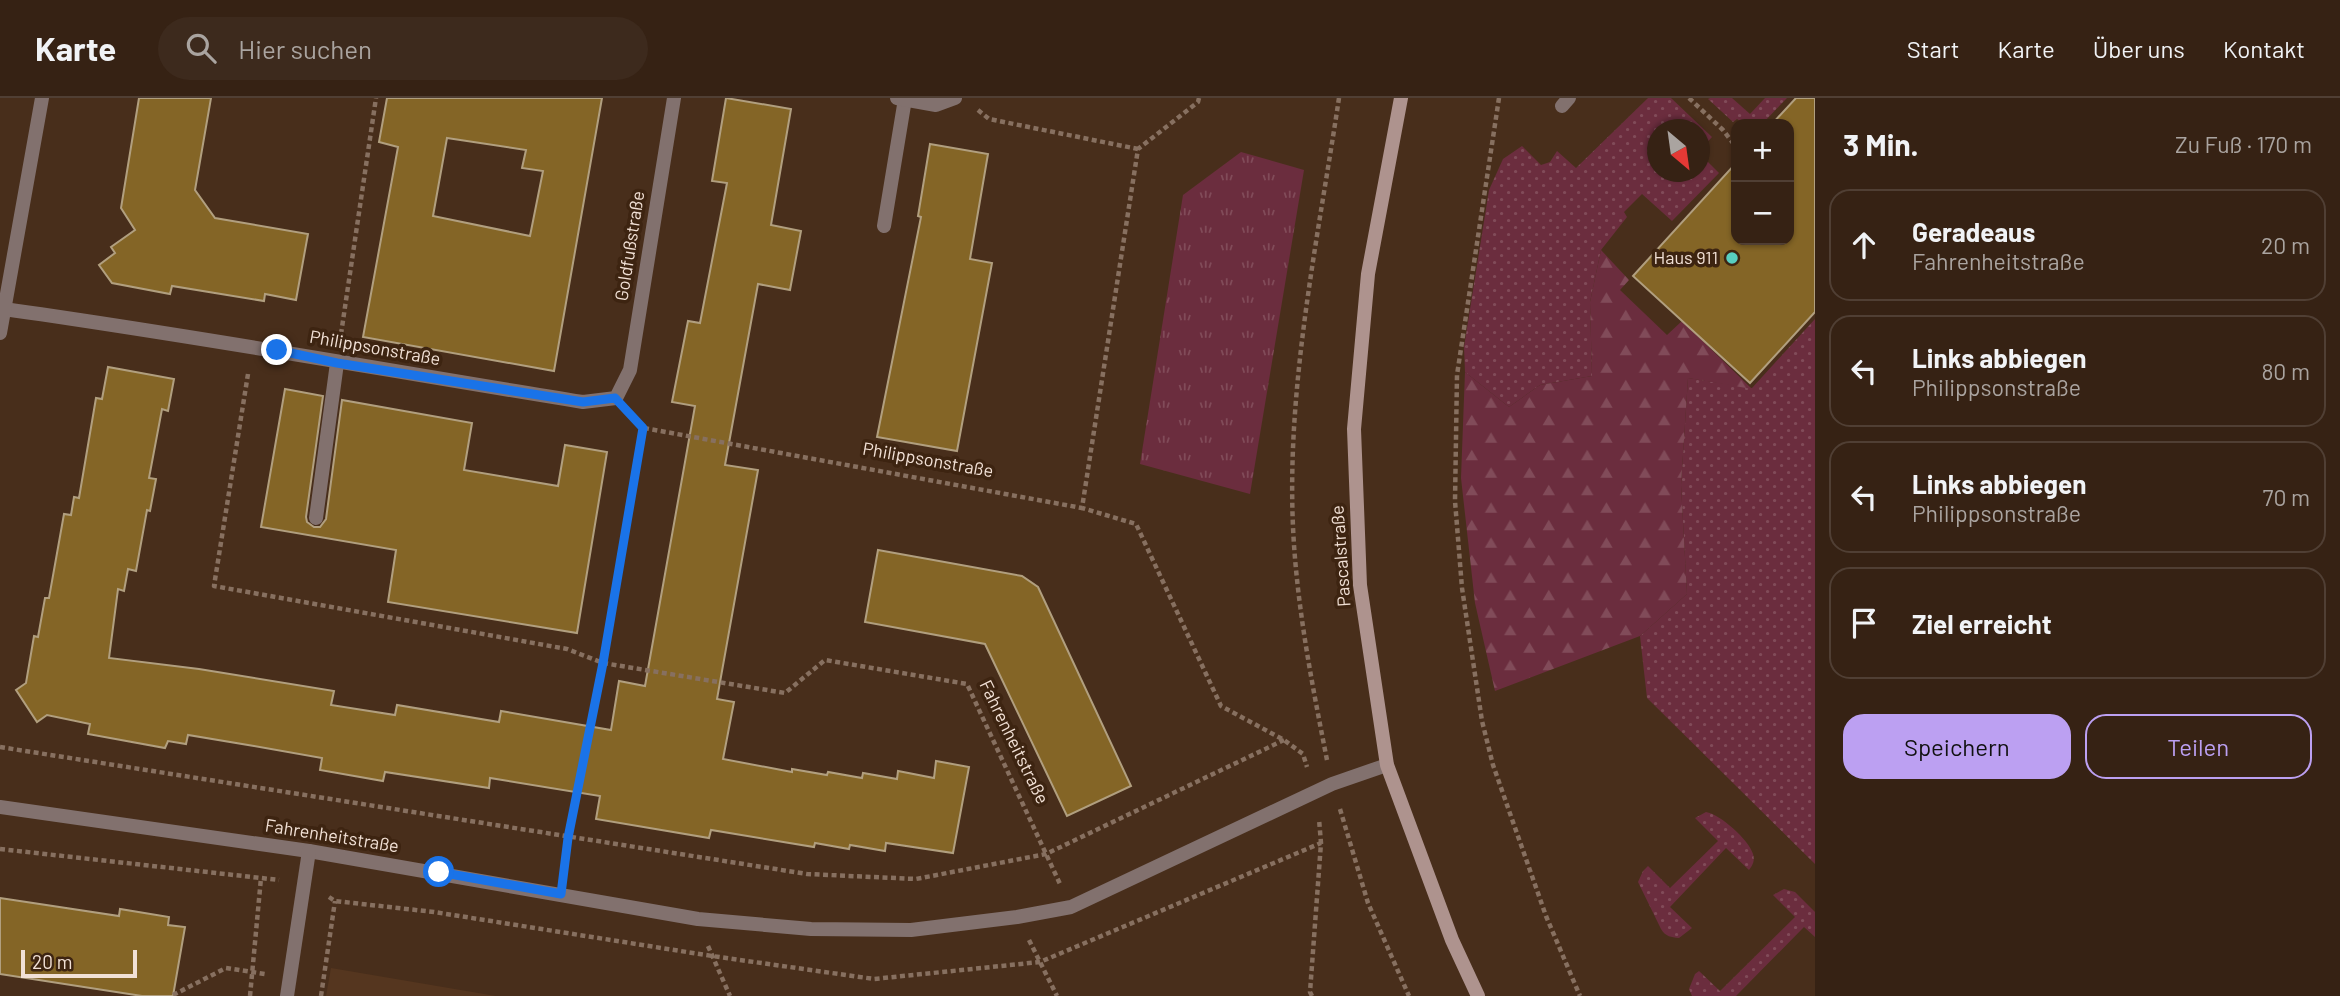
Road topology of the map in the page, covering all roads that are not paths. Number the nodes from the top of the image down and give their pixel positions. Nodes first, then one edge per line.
1 (42, 98) edge
2 (674, 98) edge
3 (955, 98) edge
4 (1401, 98) edge
5 (901, 99) edge
6 (884, 226) dead end
7 (4, 309) junction
8 (0, 333) edge
9 (337, 363) junction
10 (615, 398) joint
11 (316, 518) dead end
12 (1387, 765) junction
13 (0, 807) edge
14 (309, 851) junction
15 (287, 996) edge
16 (1478, 996) edge

1 - 7 street
2 - 10 street, Goldfußstraße
3 - 5 street
4 - 12 street, Pascalstraße
5 - 6 street
7 - 8 street
7 - 9 street, Philippsonstraße
9 - 10 street, Philippsonstraße
9 - 11 street
12 - 14 street, Fahrenheitstraße
12 - 16 street, Pascalstraße
13 - 14 street, Fahrenheitstraße
14 - 15 street

